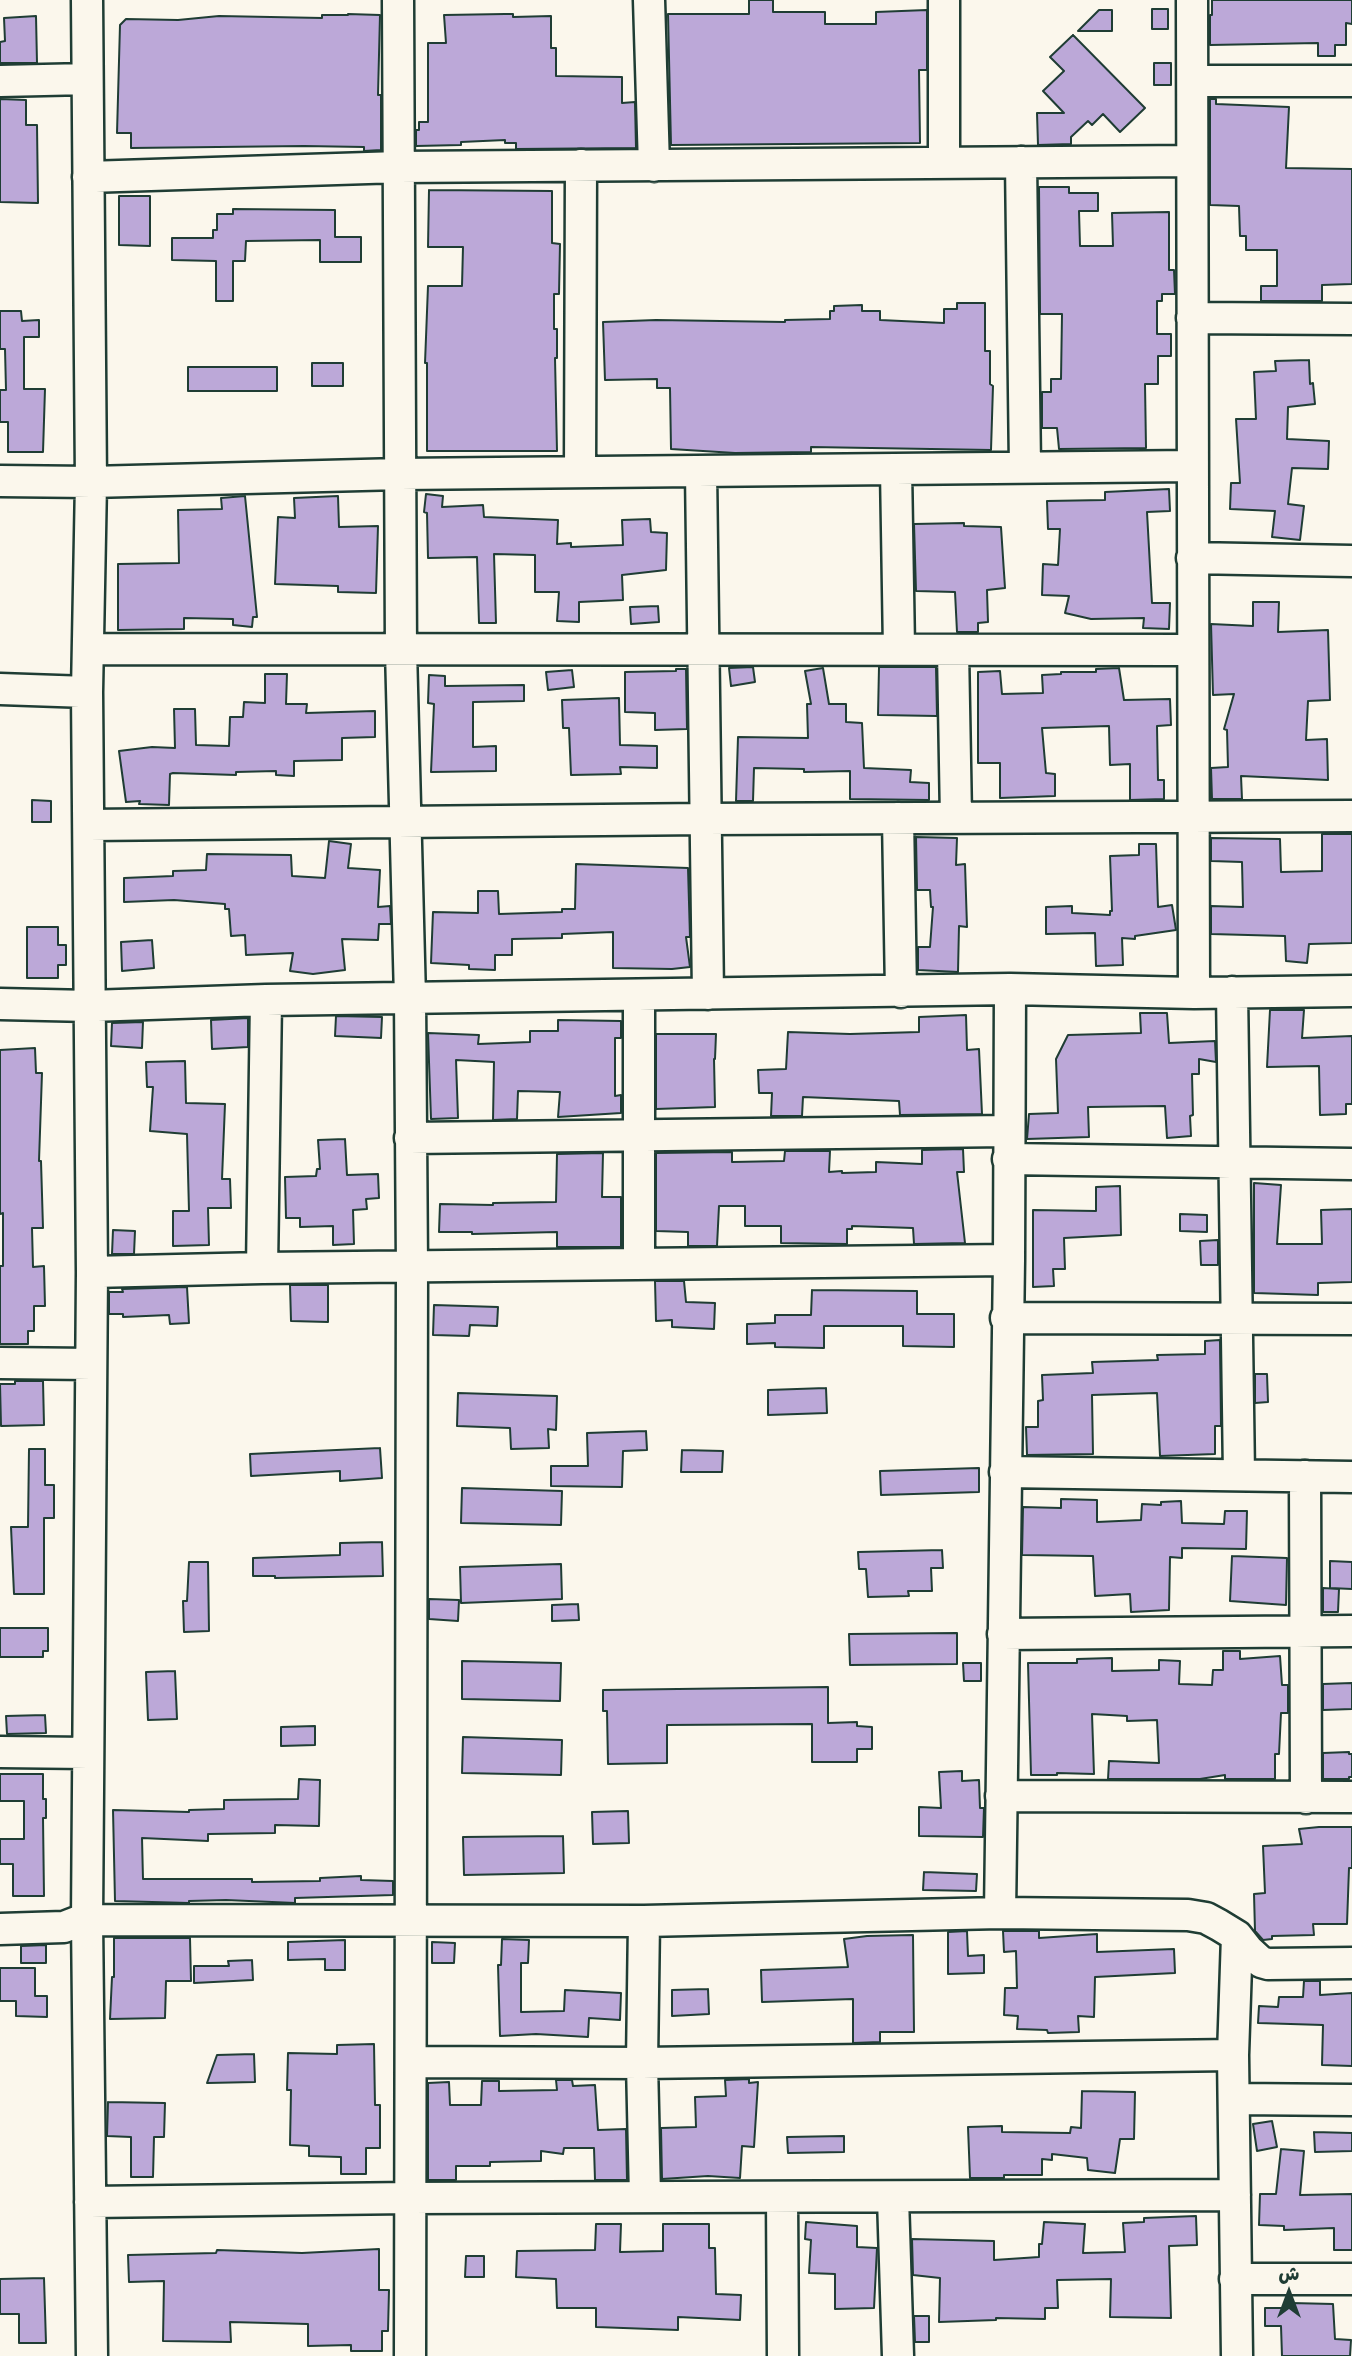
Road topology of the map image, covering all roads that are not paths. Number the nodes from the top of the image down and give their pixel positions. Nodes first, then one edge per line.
1 (87, 0) edge
2 (398, 0) edge
3 (649, 0) edge
4 (944, 0) edge
5 (1192, 0) edge
6 (88, 79) junction
7 (1352, 80) edge
8 (0, 81) edge
9 (1193, 81) junction
10 (1192, 161) junction
11 (1021, 162) junction
12 (944, 163) junction
13 (581, 165) junction
14 (399, 166) junction
15 (654, 166) junction
16 (88, 177) junction
17 (1192, 318) junction
18 (1352, 319) edge
19 (1192, 466) junction
20 (1025, 467) junction
21 (897, 469) junction
22 (701, 471) junction
23 (580, 472) junction
24 (400, 474) junction
25 (0, 481) edge
26 (91, 482) junction
27 (1192, 558) junction
28 (1352, 561) edge
29 (88, 649) junction
30 (899, 649) junction
31 (401, 650) junction
32 (703, 650) junction
33 (953, 650) junction
34 (1192, 650) junction
35 (0, 689) edge
36 (87, 692) junction
37 (1352, 816) edge
38 (1193, 817) junction
39 (898, 818) junction
40 (957, 818) junction
41 (705, 819) junction
42 (405, 823) junction
43 (89, 825) junction
44 (1010, 989) junction
45 (1352, 991) edge
46 (901, 992) junction
47 (1232, 992) junction
48 (1194, 993) junction
49 (708, 994) junction
50 (639, 995) junction
51 (410, 998) junction
52 (266, 1000) junction
53 (0, 1004) edge
54 (90, 1006) junction
55 (638, 1136) junction
56 (410, 1138) junction
57 (1008, 1145) junction
58 (1236, 1164) junction
59 (1352, 1164) edge
60 (1009, 1260) junction
61 (639, 1264) junction
62 (412, 1266) junction
63 (262, 1268) junction
64 (92, 1272) junction
65 (1006, 1318) junction
66 (1238, 1319) junction
67 (1352, 1319) edge
68 (0, 1363) edge
69 (91, 1364) junction
70 (1005, 1472) junction
71 (1239, 1475) junction
72 (1305, 1476) junction
73 (1352, 1477) edge
74 (1304, 1631) junction
75 (1352, 1631) edge
76 (1003, 1633) junction
77 (0, 1752) edge
78 (89, 1753) junction
79 (1001, 1796) junction
80 (1352, 1797) edge
81 (1306, 1798) junction
82 (1000, 1913) junction
83 (87, 1920) junction
84 (411, 1921) junction
85 (644, 1922) junction
86 (0, 1929) edge
87 (1237, 1936) junction
88 (1352, 1963) edge
89 (1233, 2055) junction
90 (411, 2062) junction
91 (642, 2063) junction
92 (1234, 2099) junction
93 (1352, 2100) edge
94 (1235, 2195) junction
95 (645, 2197) junction
96 (782, 2197) junction
97 (409, 2198) junction
98 (893, 2198) junction
99 (90, 2202) junction
100 (1235, 2279) junction
101 (1352, 2279) edge
102 (92, 2356) edge
103 (410, 2356) edge
104 (783, 2356) edge
105 (898, 2356) edge
106 (1237, 2356) edge

1 - 6 street
2 - 14 street
3 - 15 street
4 - 12 street
5 - 9 street
6 - 8 street
6 - 16 street
7 - 9 street
9 - 10 street
10 - 11 street
10 - 17 street
11 - 12 street
11 - 20 street
12 - 15 street
13 - 14 street
13 - 15 street
13 - 23 street
14 - 16 street
14 - 24 street
16 - 26 street
17 - 18 street
17 - 19 street
19 - 20 street
19 - 27 street
20 - 21 street
21 - 22 street
21 - 30 street
22 - 23 street
22 - 32 street
23 - 24 street
24 - 26 street
24 - 31 street
25 - 26 street
26 - 29 street
27 - 28 street
27 - 34 street
29 - 31 street
29 - 36 street
30 - 32 street
30 - 33 street
31 - 32 street
31 - 42 street
32 - 41 street
33 - 34 street
33 - 40 street
34 - 38 street
35 - 36 street
36 - 43 street
37 - 38 street
38 - 40 street
38 - 48 street
39 - 40 street
39 - 41 street
39 - 46 street
41 - 42 street
41 - 49 street
42 - 43 street
42 - 51 street
43 - 54 street
44 - 46 street
44 - 48 street
44 - 57 street
45 - 47 street
46 - 49 street
47 - 48 street
47 - 58 street
49 - 50 street
50 - 51 street
50 - 55 street
51 - 52 street
51 - 56 street
52 - 54 street
52 - 63 street
53 - 54 street
54 - 64 street
55 - 56 street
55 - 57 street
55 - 61 street
56 - 62 street
57 - 58 street
57 - 60 street
58 - 59 street
58 - 66 street
60 - 61 street
60 - 65 street
61 - 62 street
62 - 63 street
62 - 84 street
63 - 64 street
64 - 69 street
65 - 66 street
65 - 70 street
66 - 67 street
66 - 71 street
68 - 69 street
69 - 78 street
70 - 71 street
70 - 76 street
71 - 72 street
72 - 73 street
72 - 74 street
74 - 75 street
74 - 76 street
74 - 81 street
76 - 79 street
77 - 78 street
78 - 83 street
79 - 81 street
79 - 82 street
80 - 81 street
82 - 85 street
82 - 87 street
83 - 84 street
83 - 86 street
83 - 99 street
84 - 85 street
84 - 90 street
85 - 91 street
87 - 88 street
87 - 89 street
89 - 91 street
89 - 92 street
90 - 91 street
90 - 97 street
91 - 95 street
92 - 93 street
92 - 94 street
94 - 98 street
94 - 100 street
95 - 96 street
95 - 97 street
96 - 98 street
96 - 104 street
97 - 99 street
97 - 103 street
98 - 105 street
99 - 102 street
100 - 101 street
100 - 106 street

